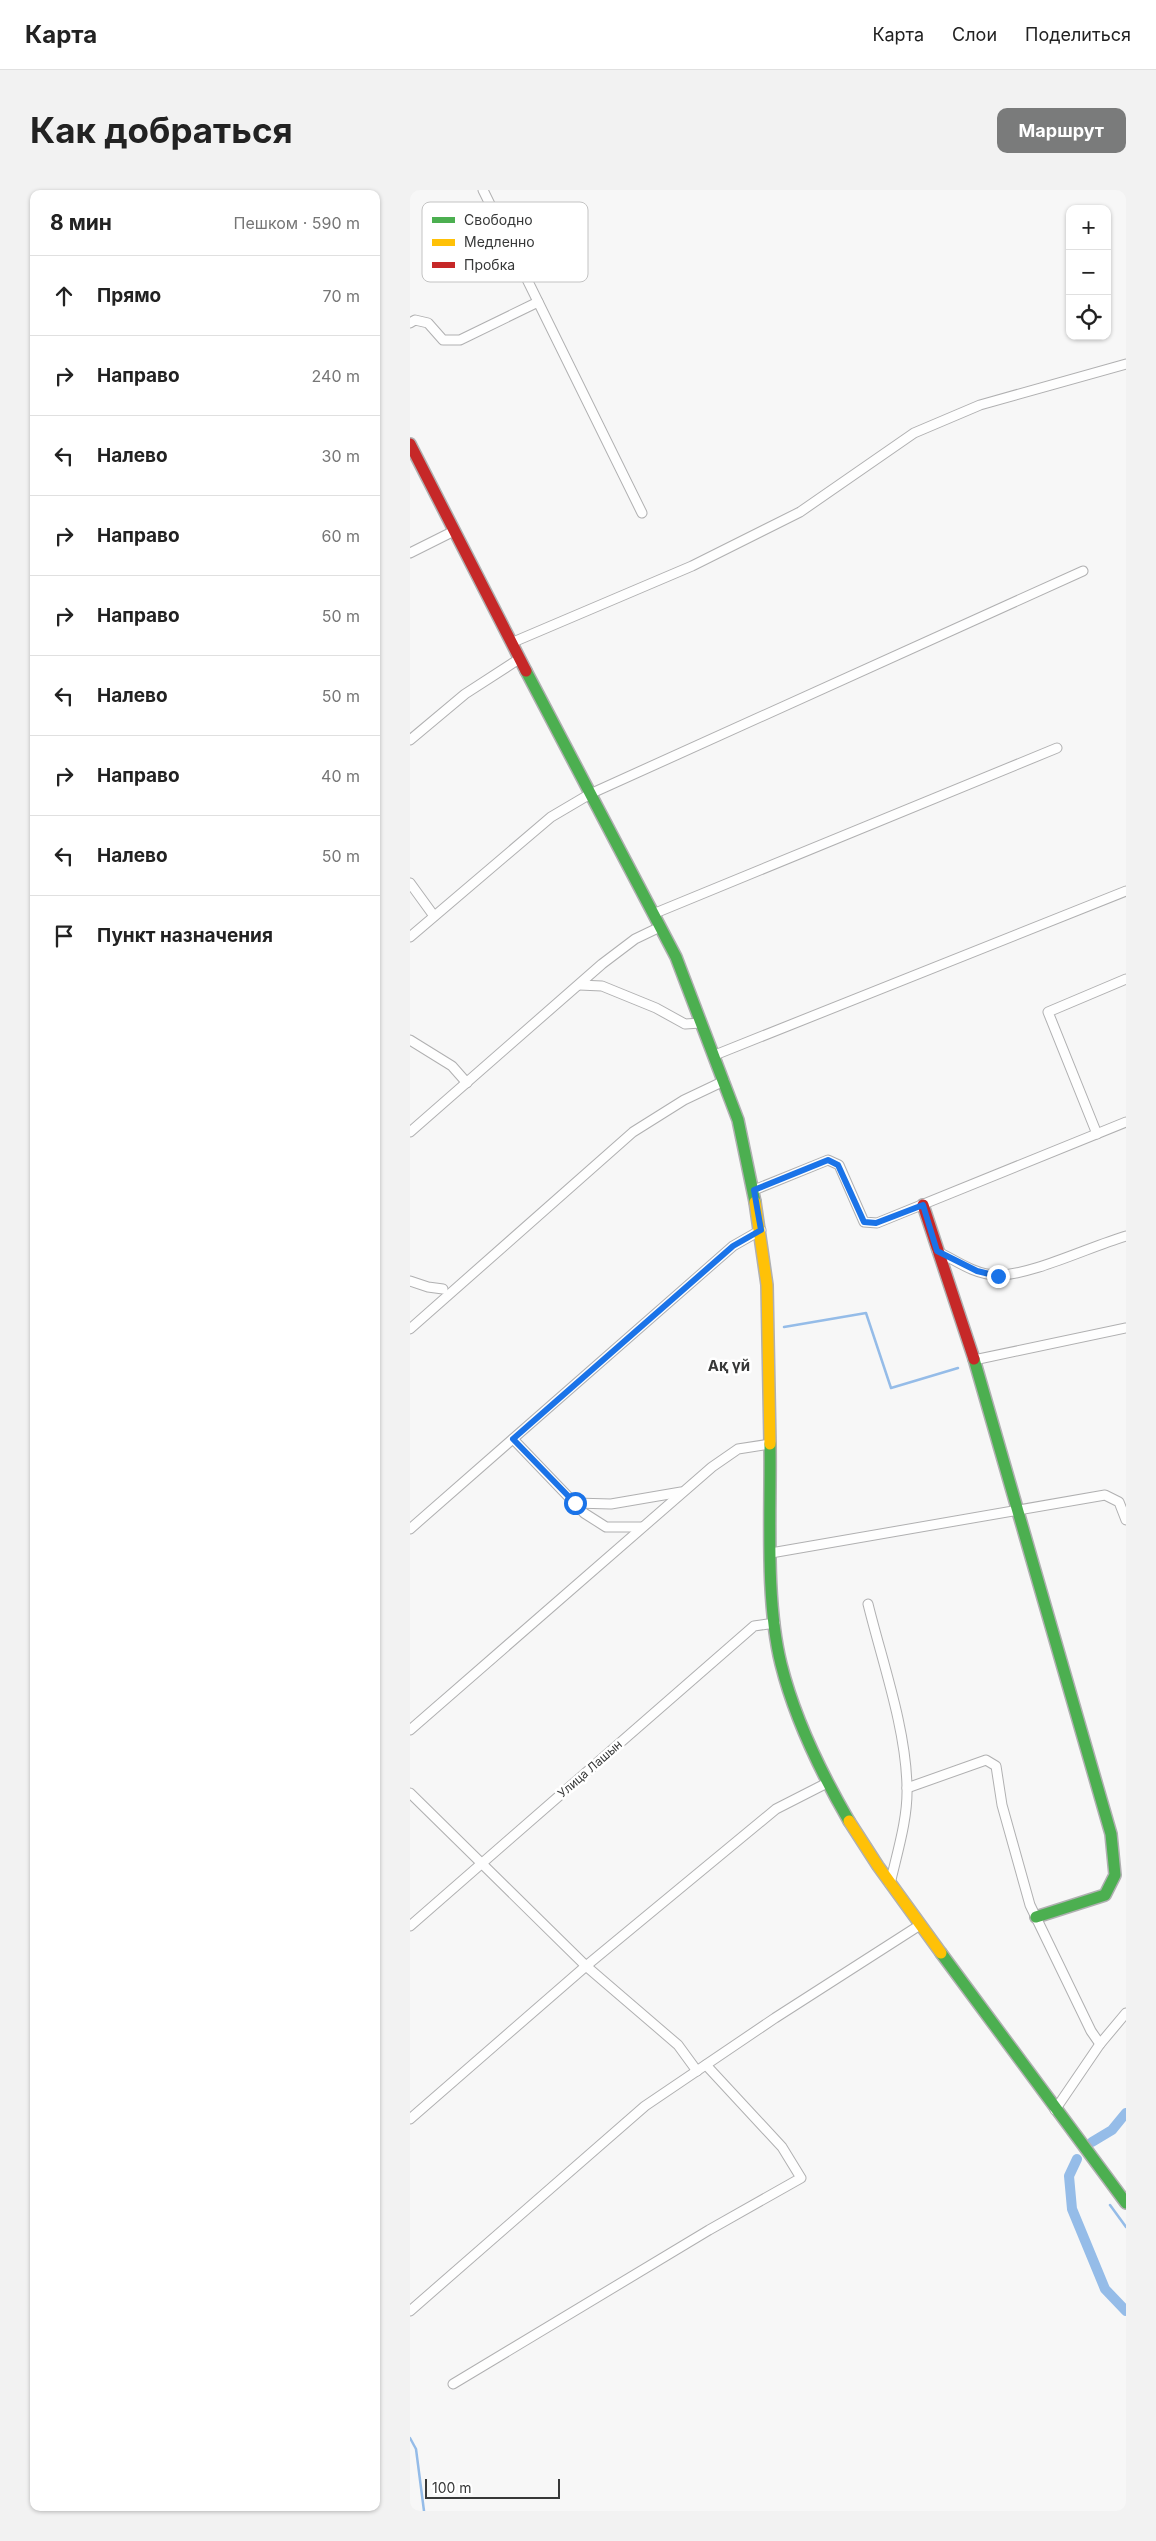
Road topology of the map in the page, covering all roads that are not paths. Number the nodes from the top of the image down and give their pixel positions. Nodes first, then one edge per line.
1 (483, 190) edge
2 (489, 202) edge
3 (528, 282) edge
4 (538, 302) junction
5 (410, 323) edge
6 (1126, 364) edge
7 (410, 444) edge
8 (642, 514) dead end
9 (454, 531) junction
10 (410, 552) edge
11 (1083, 571) dead end
12 (510, 642) junction
13 (519, 659) junction
14 (410, 740) edge
15 (1057, 748) dead end
16 (590, 794) junction
17 (410, 883) edge
18 (1126, 892) edge
19 (653, 914) junction
20 (434, 916) junction
21 (660, 928) junction
22 (410, 937) edge
23 (1126, 979) edge
24 (579, 985) junction
25 (701, 1023) junction
26 (410, 1040) edge
27 (715, 1055) junction
28 (724, 1080) junction
29 (467, 1083) junction
30 (1126, 1122) edge
31 (410, 1132) edge
32 (1097, 1134) junction
33 (754, 1190) junction
34 (923, 1205) junction
35 (761, 1230) junction
36 (1126, 1236) edge
37 (937, 1251) junction
38 (410, 1281) edge
39 (443, 1289) dead end
40 (1126, 1328) edge
41 (410, 1329) edge
42 (974, 1360) junction
43 (513, 1439) junction
44 (770, 1444) junction
45 (683, 1492) junction
46 (575, 1503) junction
47 (1016, 1510) junction
48 (1126, 1520) edge
49 (642, 1527) junction
50 (410, 1529) edge
51 (771, 1553) junction
52 (868, 1604) dead end
53 (775, 1623) junction
54 (410, 1730) edge
55 (827, 1783) junction
56 (907, 1788) junction
57 (410, 1793) edge
58 (481, 1864) junction
59 (890, 1884) junction
60 (1036, 1917) junction
61 (920, 1925) junction
62 (410, 1926) edge
63 (586, 1966) junction
64 (1126, 2013) edge
65 (1100, 2044) junction
66 (706, 2064) junction
67 (697, 2071) junction
68 (1055, 2110) junction
69 (410, 2119) edge
70 (1122, 2192) edge
71 (1126, 2203) edge
72 (410, 2311) edge
73 (453, 2384) dead end

1 - 2 street
3 - 4 street
4 - 5 street
4 - 8 street
6 - 12 street
7 - 9 main road
9 - 10 street
9 - 12 main road
11 - 16 street
12 - 13 main road
13 - 14 street
13 - 16 main road
15 - 19 street
16 - 19 main road
16 - 20 street
17 - 20 street
18 - 27 street
19 - 21 main road
20 - 22 street
21 - 24 street
21 - 25 main road
23 - 32 street
24 - 25 street
24 - 29 street
25 - 27 main road
26 - 29 street
27 - 28 main road
28 - 33 main road
28 - 41 street
29 - 31 street
30 - 32 street
32 - 34 street
33 - 34 street
33 - 35 main road
34 - 37 main road
35 - 43 street
35 - 44 main road
36 - 37 street
37 - 42 main road
38 - 39 street
40 - 42 street
42 - 47 main road
43 - 46 street
43 - 50 street
44 - 45 street
44 - 51 main road
45 - 46 street
45 - 49 street
46 - 49 street
47 - 48 street
47 - 51 street
47 - 60 main road
49 - 54 street
51 - 53 main road
52 - 56 street
53 - 55 main road
53 - 58 street, Улица Лашын
55 - 59 main road
55 - 63 street
56 - 59 street
56 - 60 street
57 - 58 street
58 - 62 street, Улица Лашын
58 - 63 street
59 - 61 main road
60 - 65 street
61 - 66 street
61 - 68 main road
63 - 67 street
63 - 69 street
64 - 65 street
65 - 68 street
66 - 67 street
66 - 73 street
67 - 72 street
68 - 70 main road
70 - 71 main road

